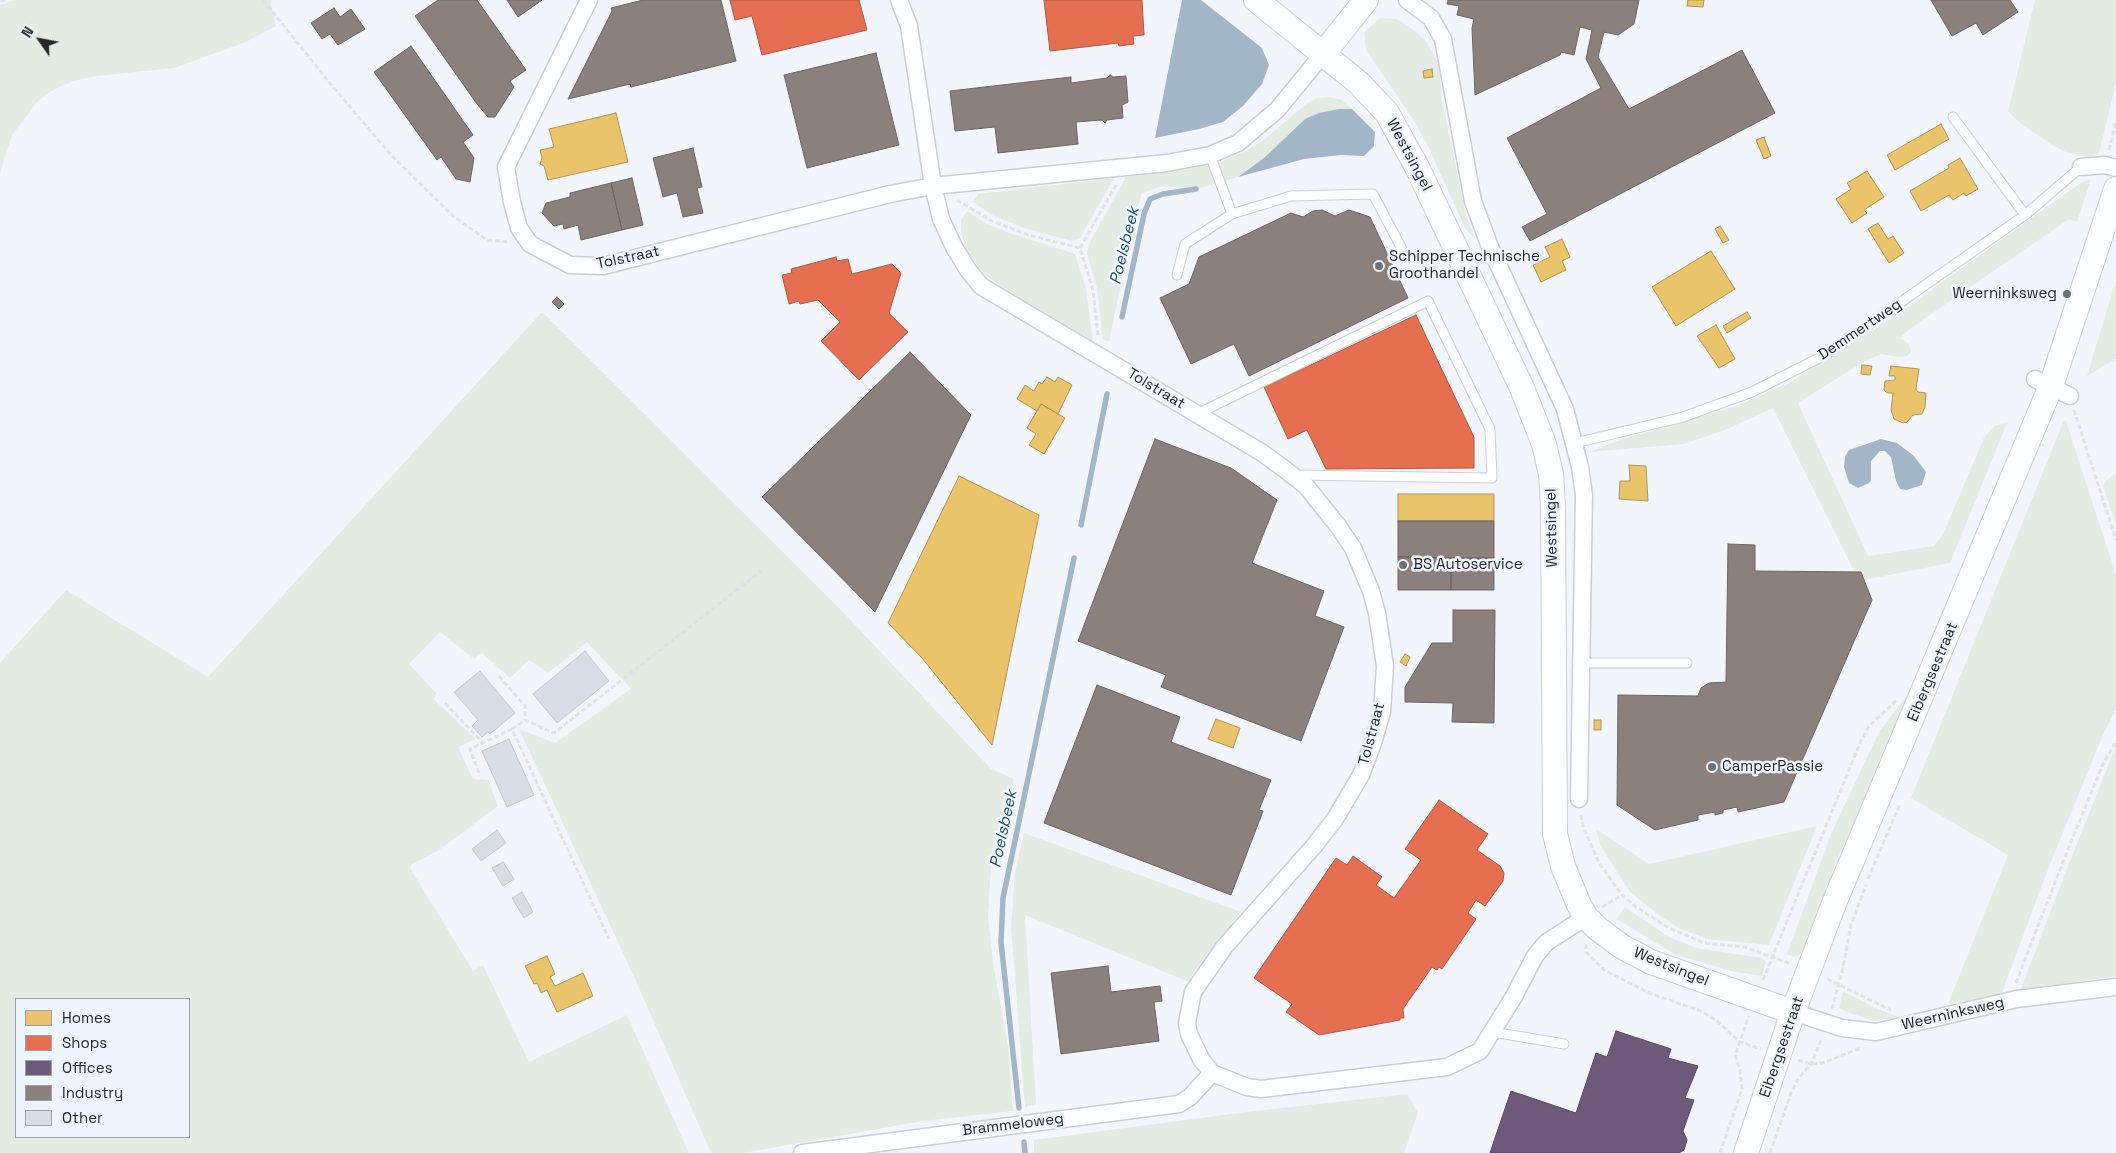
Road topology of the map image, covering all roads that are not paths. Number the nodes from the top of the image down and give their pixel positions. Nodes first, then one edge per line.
1 (589, 0) edge
2 (899, 0) edge
3 (1256, 0) edge
4 (1366, 0) edge
5 (1407, 0) edge
6 (1323, 54) junction
7 (1953, 117) dead end
8 (1210, 155) junction
9 (2082, 167) joint
10 (2116, 168) edge
11 (933, 186) junction
12 (2116, 189) edge
13 (1232, 214) junction
14 (2025, 215) junction
15 (1402, 249) dead end
16 (1177, 275) dead end
17 (1197, 414) junction
18 (1575, 442) junction
19 (1292, 474) junction
20 (1687, 663) dead end
21 (1581, 664) junction
22 (1578, 799) road end
23 (1586, 917) junction
24 (2116, 987) edge
25 (1793, 1012) junction
26 (1493, 1032) junction
27 (1564, 1044) dead end
28 (1212, 1073) junction
29 (802, 1153) edge
30 (1746, 1153) edge

1 - 11 street, Tolstraat
2 - 11 street, Tolstraat
3 - 6 main road, Westsingel
4 - 6 main road
5 - 18 street, Westsingel
6 - 8 street, Tolstraat
6 - 23 main road, Westsingel
7 - 14 lane
8 - 11 street, Tolstraat
8 - 13 lane
9 - 10 street, Demmertweg
9 - 14 lane, Demmertweg
11 - 17 street, Tolstraat
12 - 25 main road, Eibergsestraat
13 - 15 lane
13 - 16 lane
14 - 18 lane, Demmertweg
17 - 19 street, Tolstraat
17 - 19 lane
18 - 21 street, Westsingel
19 - 28 street, Tolstraat
20 - 21 lane
21 - 22 street, Westsingel
23 - 25 main road, Westsingel
23 - 26 street
24 - 25 street, Weerninksweg
25 - 30 main road, Eibergsestraat
26 - 27 lane
26 - 28 street
28 - 29 street, Brammeloweg

